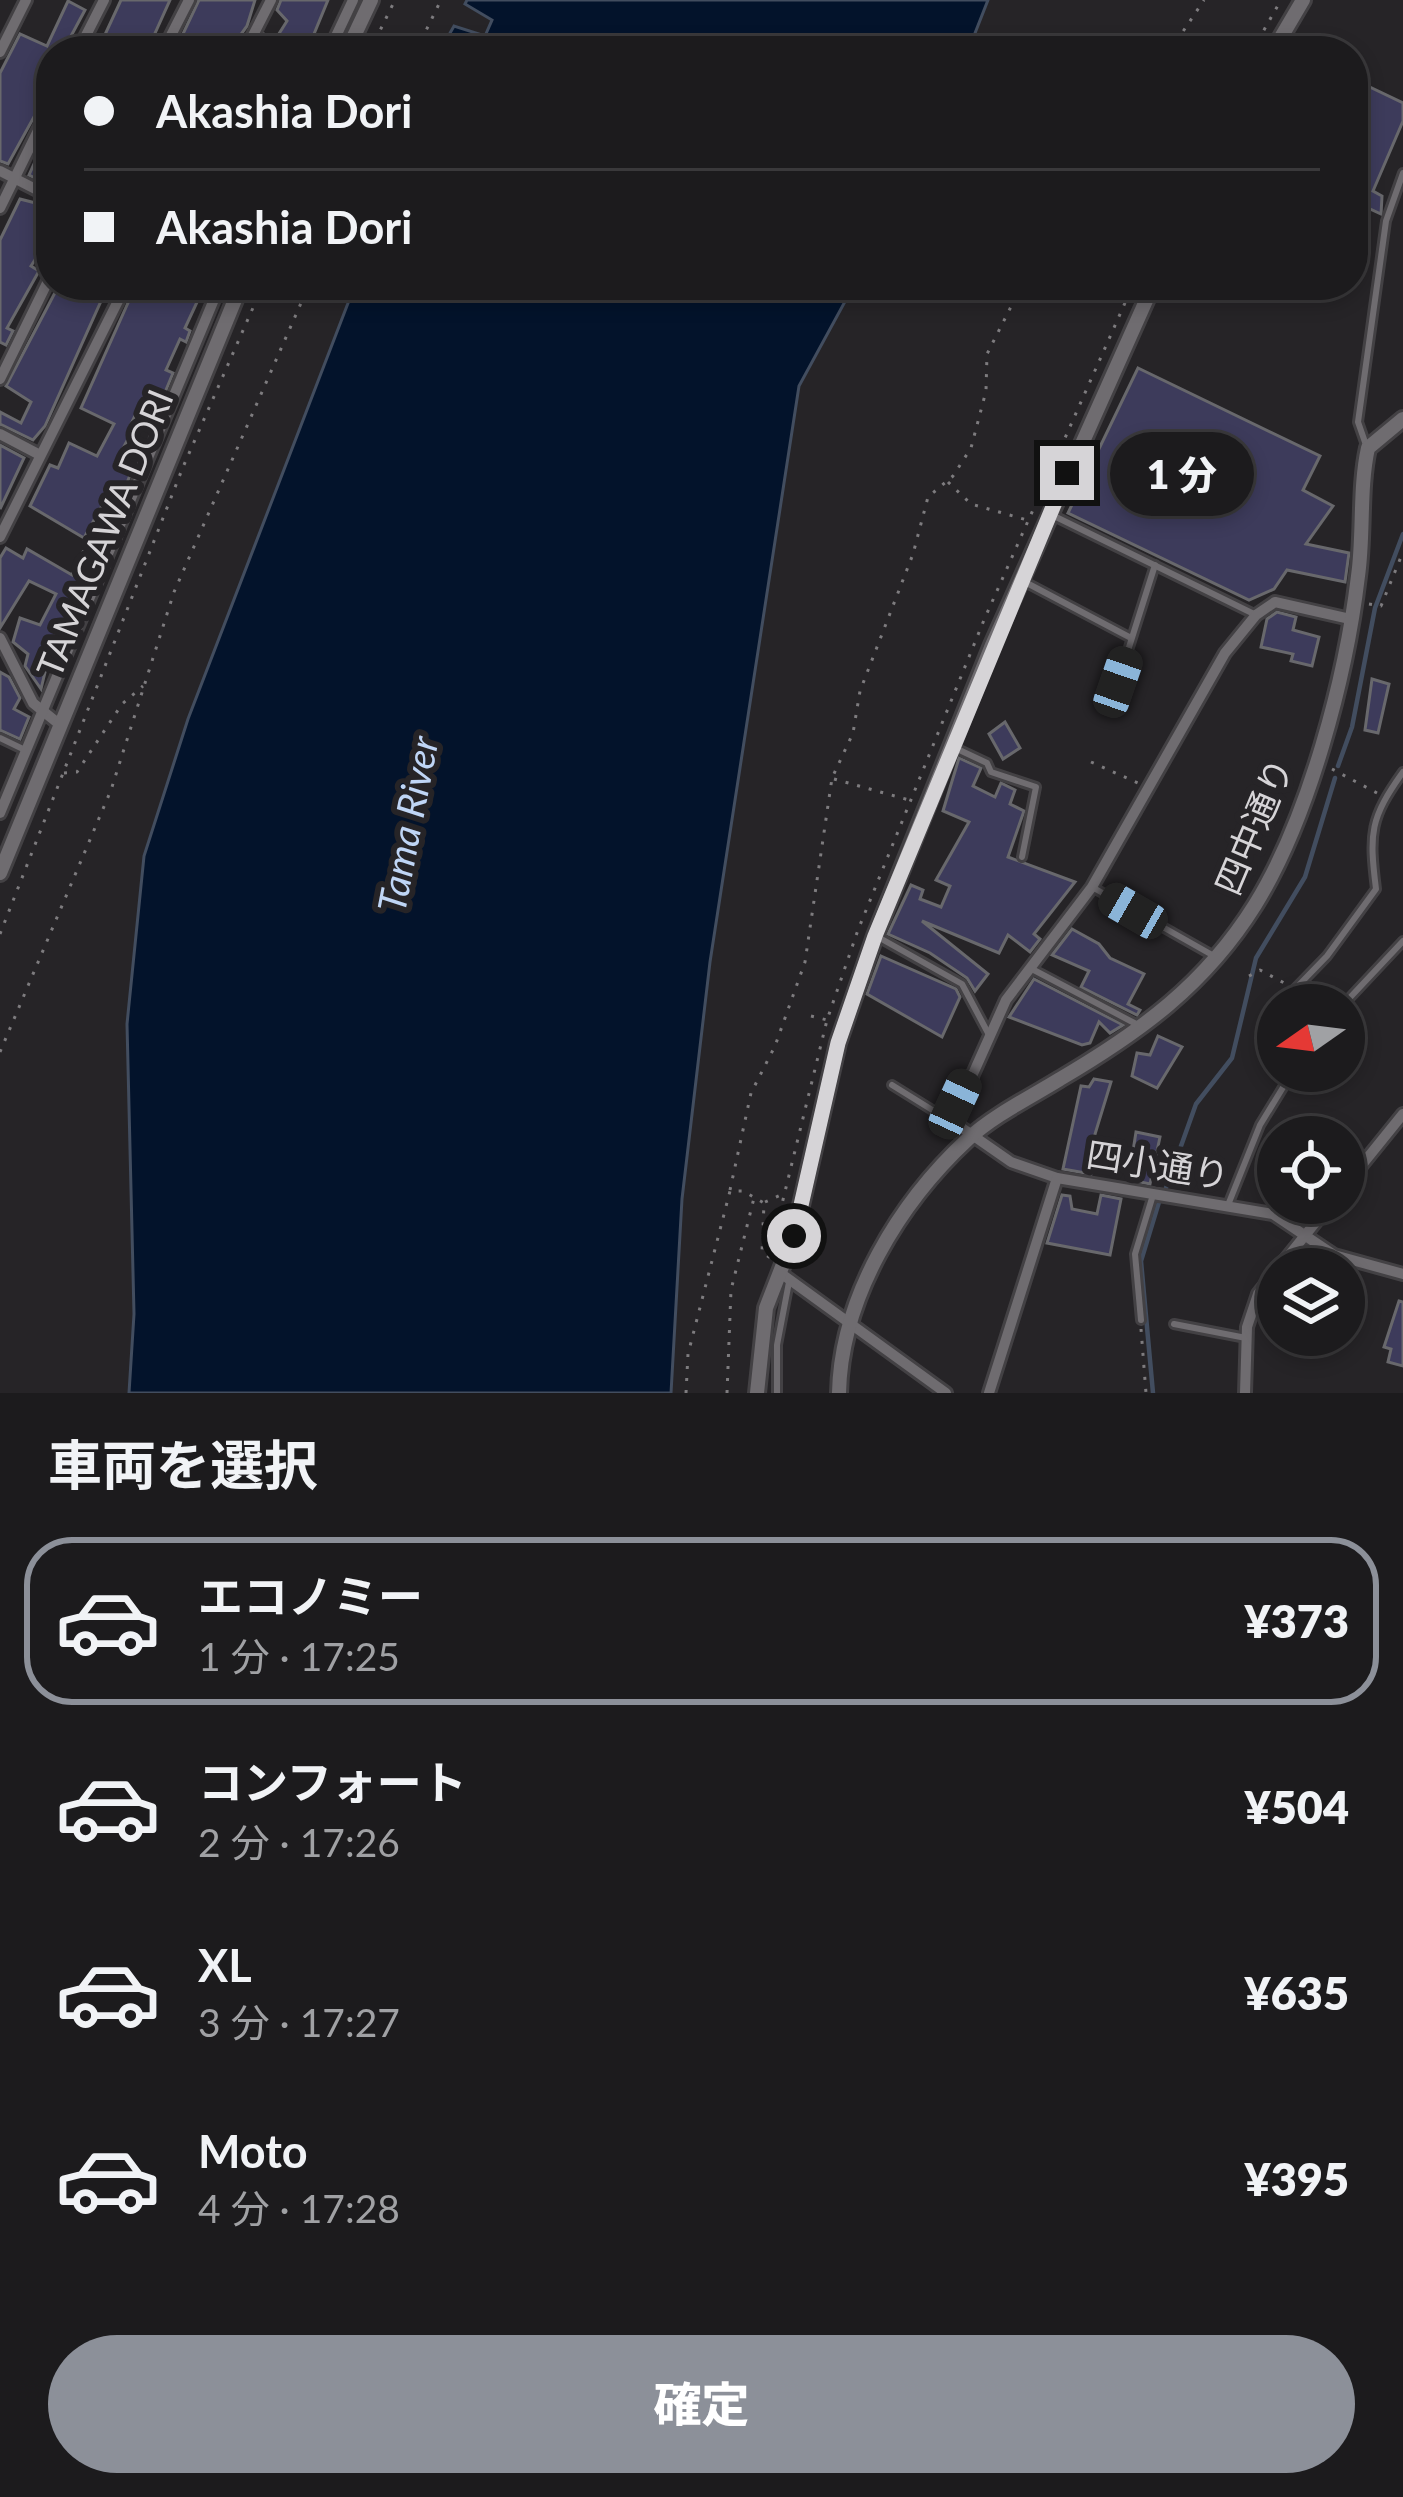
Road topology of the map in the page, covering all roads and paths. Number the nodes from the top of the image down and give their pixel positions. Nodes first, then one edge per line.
1 (26, 0) edge
2 (104, 0) edge
3 (189, 0) edge
4 (271, 0) edge
5 (353, 0) edge
6 (371, 0) edge
7 (395, 0) edge
8 (441, 0) edge
9 (1204, 0) edge
10 (1281, 0) edge
11 (1303, 0) edge
12 (86, 36) edge
13 (171, 36) edge
14 (253, 36) edge
15 (336, 36) edge
16 (354, 36) edge
17 (377, 36) edge
18 (423, 36) edge
19 (1180, 36) edge
20 (1261, 36) edge
21 (1282, 36) edge
22 (0, 52) edge
23 (36, 134) edge
24 (0, 171) edge
25 (1403, 173) edge
26 (14, 178) junction
27 (36, 189) edge
28 (0, 208) edge
29 (39, 300) edge
30 (118, 300) edge
31 (214, 300) edge
32 (235, 300) edge
33 (256, 300) edge
34 (302, 300) edge
35 (1014, 300) edge
36 (1146, 300) edge
37 (0, 379) edge
38 (1403, 419) edge
39 (0, 434) edge
40 (1368, 448) junction
41 (40, 454) junction
42 (946, 481) junction
43 (1049, 514) junction
44 (1027, 520) dead end
45 (0, 537) edge
46 (1403, 553) edge
47 (1155, 565) junction
48 (1021, 580) junction
49 (1373, 604) dead end
50 (1256, 615) junction
51 (1350, 619) junction
52 (0, 638) edge
53 (1131, 638) junction
54 (1118, 682) dead end
55 (146, 684) junction
56 (42, 716) junction
57 (59, 724) junction
58 (0, 738) edge
59 (950, 745) junction
60 (26, 750) junction
61 (1314, 760) junction
62 (1091, 762) dead end
63 (1403, 772) edge
64 (63, 773) junction
65 (832, 778) junction
66 (1150, 788) junction
67 (1385, 797) junction
68 (909, 800) dead end
69 (1, 808) edge
70 (1022, 857) dead end
71 (0, 873) edge
72 (1092, 887) junction
73 (0, 934) edge
74 (875, 936) junction
75 (1403, 941) edge
76 (1217, 958) junction
77 (1030, 968) junction
78 (1249, 976) dead end
79 (1286, 984) edge
80 (1299, 984) edge
81 (1363, 984) edge
82 (811, 1016) dead end
83 (827, 1020) dead end
84 (1143, 1028) junction
85 (988, 1033) junction
86 (0, 1052) edge
87 (892, 1085) dead end
88 (1280, 1092) edge
89 (1403, 1114) edge
90 (952, 1121) junction
91 (969, 1137) junction
92 (1365, 1161) edge
93 (1057, 1178) junction
94 (730, 1191) dead end
95 (783, 1194) dead end
96 (1153, 1194) junction
97 (754, 1196) dead end
98 (764, 1203) dead end
99 (1228, 1205) junction
100 (1314, 1224) edge
101 (1305, 1235) junction
102 (1403, 1274) edge
103 (785, 1275) junction
104 (1141, 1321) joint
105 (1174, 1324) dead end
106 (853, 1325) junction
107 (1246, 1338) junction
108 (727, 1393) edge
109 (757, 1393) edge
110 (777, 1393) edge
111 (839, 1393) edge
112 (946, 1393) edge
113 (989, 1393) edge
114 (1146, 1393) edge
115 (1245, 1393) edge

1 - 22 street
2 - 12 street
3 - 13 street
4 - 14 street
5 - 15 street
6 - 16 street
7 - 17 path
8 - 18 path
9 - 19 path
10 - 20 path
11 - 21 street
23 - 26 street
24 - 26 street
25 - 40 lane
26 - 27 street
26 - 28 street
29 - 37 street
30 - 41 street
31 - 56 street
32 - 57 street, TAMAGAWA DORI
33 - 64 path
34 - 55 path
35 - 42 path
36 - 43 street
38 - 40 street
39 - 41 street
40 - 51 street, 四中通り
41 - 45 street
42 - 44 path
42 - 65 path
43 - 47 lane
43 - 48 street
46 - 49 path
47 - 50 lane
47 - 53 lane
48 - 53 lane
48 - 59 street
50 - 51 street
50 - 66 street
51 - 61 street, 四中通り
52 - 56 street
53 - 54 lane
55 - 64 path
55 - 86 path
56 - 57 street
56 - 60 street
57 - 71 street, TAMAGAWA DORI
58 - 60 lane
59 - 70 lane
59 - 74 street
60 - 69 street
61 - 67 path
61 - 76 street, 四中通り
62 - 66 path
63 - 67 lane
64 - 73 path
65 - 68 path
65 - 94 path
66 - 72 street
67 - 80 lane
72 - 76 lane
72 - 77 street
74 - 85 lane
74 - 103 street
75 - 81 lane
76 - 84 street, 四中通り
77 - 84 lane
77 - 85 street
78 - 79 path
82 - 83 path
84 - 91 street, 四中通り
85 - 90 street
87 - 90 lane
88 - 99 lane
89 - 92 street
90 - 91 street, 四小通り
91 - 93 street, 四小通り
91 - 106 street, 四中通り
93 - 96 street, 四小通り
93 - 113 street
95 - 98 path
96 - 99 street, 四小通り
96 - 104 lane
97 - 108 path
99 - 101 street, 四小通り
100 - 101 street
101 - 102 street, 四小通り
101 - 107 street
103 - 106 street
103 - 109 street
103 - 110 lane
104 - 114 path
105 - 107 lane
106 - 111 street, 四中通り
106 - 112 street
107 - 115 street

